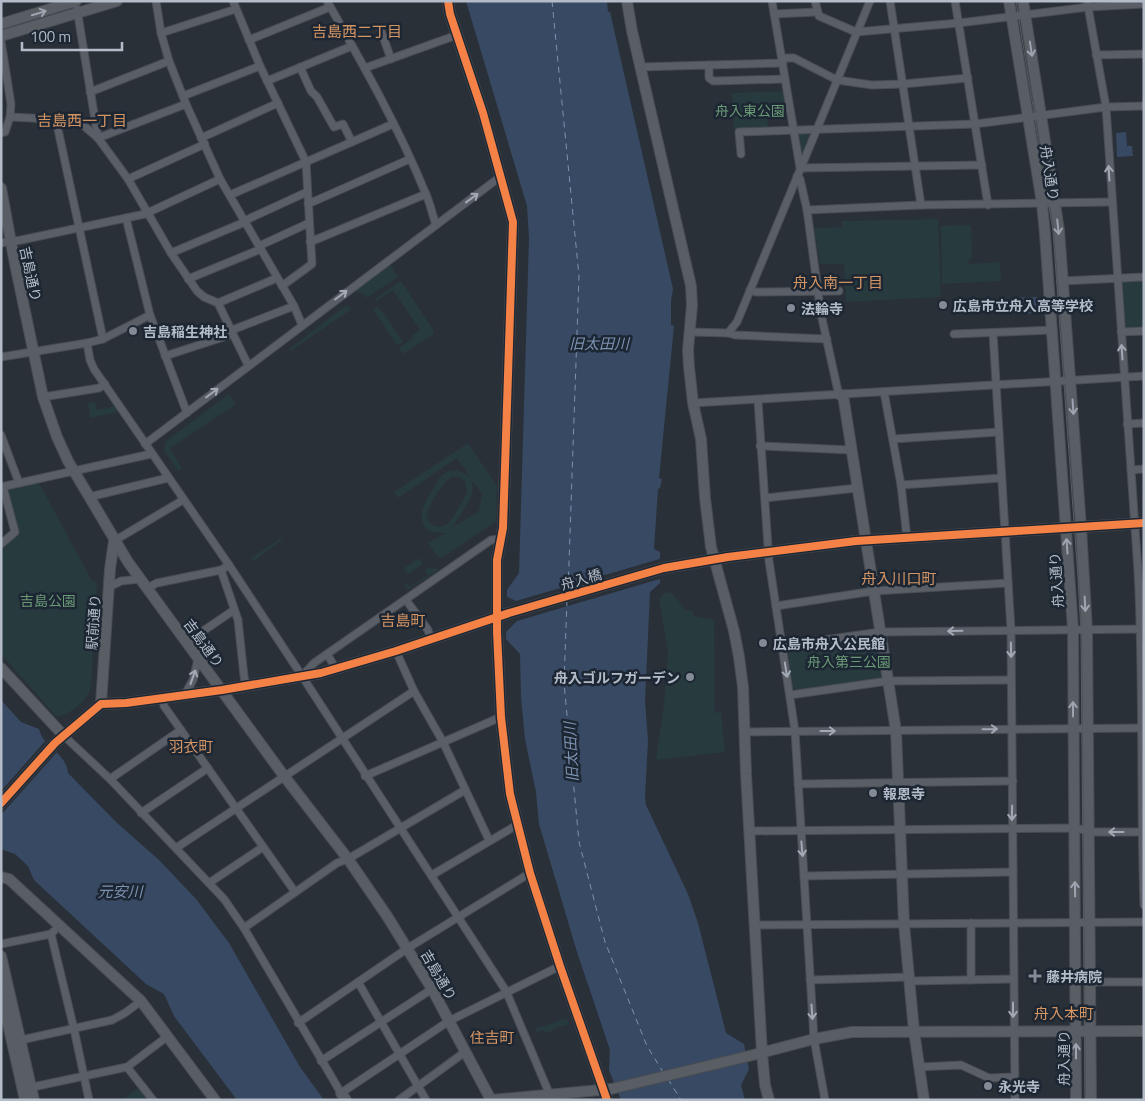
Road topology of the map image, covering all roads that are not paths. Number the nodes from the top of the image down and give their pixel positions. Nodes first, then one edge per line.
1 (75, 1) edge
2 (117, 1) edge
3 (156, 1) edge
4 (233, 1) edge
5 (448, 1) edge
6 (627, 1) edge
7 (772, 1) edge
8 (815, 1) edge
9 (870, 1) edge
10 (890, 1) edge
11 (955, 1) edge
12 (1009, 1) edge
13 (1023, 1) edge
14 (328, 4) edge
15 (1088, 4) edge
16 (1144, 4) edge
17 (236, 9) junction
18 (77, 12) junction
19 (816, 12) junction
20 (774, 14) junction
21 (1025, 14) junction
22 (1011, 17) junction
23 (959, 23) junction
24 (1, 24) edge
25 (380, 28) dead end
26 (894, 30) junction
27 (856, 32) junction
28 (161, 33) junction
29 (457, 35) junction
30 (1, 36) edge
31 (249, 40) junction
32 (1, 41) edge
33 (352, 46) junction
34 (1144, 54) edge
35 (1096, 55) junction
36 (391, 59) junction
37 (782, 61) junction
38 (168, 62) junction
39 (709, 65) junction
40 (260, 66) junction
41 (300, 67) junction
42 (640, 67) junction
43 (365, 68) junction
44 (968, 78) junction
45 (785, 79) junction
46 (837, 80) junction
47 (267, 81) junction
48 (903, 84) junction
49 (90, 92) junction
50 (183, 96) junction
51 (278, 103) junction
52 (186, 104) junction
53 (1144, 106) edge
54 (1106, 107) junction
55 (1041, 114) junction
56 (1027, 116) junction
57 (10, 117) junction
58 (56, 120) junction
59 (393, 124) junction
60 (975, 124) junction
61 (909, 127) junction
62 (818, 129) junction
63 (793, 130) junction
64 (1, 133) edge
65 (98, 138) junction
66 (203, 141) junction
67 (352, 142) junction
68 (741, 154) dead end
69 (410, 159) junction
70 (306, 162) junction
71 (982, 165) junction
72 (915, 166) junction
73 (799, 172) junction
74 (500, 177) junction
75 (128, 179) junction
76 (220, 179) junction
77 (1, 188) edge
78 (307, 192) junction
79 (426, 194) junction
80 (230, 195) junction
81 (1055, 202) junction
82 (1111, 202) junction
83 (1042, 203) junction
84 (308, 204) junction
85 (921, 205) junction
86 (988, 205) junction
87 (807, 210) junction
88 (147, 212) junction
89 (126, 218) junction
90 (244, 222) junction
91 (309, 223) junction
92 (436, 224) junction
93 (80, 226) junction
94 (6, 242) edge
95 (310, 242) junction
96 (260, 248) junction
97 (171, 253) junction
98 (1144, 277) edge
99 (277, 278) junction
100 (188, 279) junction
101 (1116, 279) junction
102 (1062, 281) junction
103 (282, 286) junction
104 (750, 290) junction
105 (819, 291) junction
106 (839, 291) dead end
107 (218, 303) junction
108 (294, 306) junction
109 (150, 315) junction
110 (302, 325) junction
111 (1052, 330) junction
112 (1144, 331) edge
113 (232, 332) junction
114 (691, 332) junction
115 (993, 332) junction
116 (1121, 332) junction
117 (728, 333) junction
118 (954, 334) dead end
119 (103, 338) junction
120 (827, 339) junction
121 (87, 343) junction
122 (34, 351) junction
123 (165, 356) junction
124 (1, 357) edge
125 (248, 366) junction
126 (1144, 376) edge
127 (1124, 377) junction
128 (1071, 381) junction
129 (1055, 382) junction
130 (105, 384) junction
131 (997, 386) junction
132 (884, 392) junction
133 (841, 395) junction
134 (43, 397) junction
135 (758, 400) junction
136 (693, 403) junction
137 (187, 412) junction
138 (1144, 423) edge
139 (1128, 424) junction
140 (999, 432) junction
141 (1, 436) edge
142 (893, 439) junction
143 (145, 444) junction
144 (760, 446) junction
145 (851, 450) junction
146 (151, 454) junction
147 (1144, 469) edge
148 (74, 470) junction
149 (1131, 470) junction
150 (168, 478) junction
151 (1002, 478) junction
152 (19, 483) junction
153 (900, 485) junction
154 (2, 487) edge
155 (857, 488) junction
156 (89, 497) junction
157 (765, 498) junction
158 (183, 500) junction
159 (8, 506) junction
160 (1, 512) edge
161 (1139, 523) edge
162 (1081, 527) junction
163 (1066, 528) junction
164 (1005, 532) junction
165 (907, 538) junction
166 (501, 539) junction
167 (866, 540) junction
168 (114, 541) junction
169 (1, 544) edge
170 (768, 553) junction
171 (714, 560) junction
172 (229, 565) junction
173 (221, 570) junction
174 (1141, 571) edge
175 (140, 579) junction
176 (1008, 583) junction
177 (109, 587) junction
178 (147, 588) junction
179 (874, 591) junction
180 (406, 600) junction
181 (776, 606) junction
182 (234, 610) junction
183 (501, 616) junction
184 (1142, 628) edge
185 (1072, 629) junction
186 (1011, 630) junction
187 (1086, 630) junction
188 (880, 632) junction
189 (431, 639) junction
190 (187, 642) junction
191 (782, 646) junction
192 (396, 651) junction
193 (327, 654) junction
194 (198, 658) junction
195 (1, 668) edge
196 (336, 669) junction
197 (302, 676) junction
198 (1143, 679) edge
199 (1011, 680) junction
200 (888, 681) junction
201 (246, 685) junction
202 (222, 690) junction
203 (414, 691) junction
204 (185, 694) junction
205 (790, 695) junction
206 (162, 697) junction
207 (101, 704) junction
208 (501, 717) junction
209 (1012, 728) junction
210 (1073, 728) junction
211 (1088, 728) junction
212 (1143, 728) edge
213 (180, 730) junction
214 (795, 731) junction
215 (896, 731) junction
216 (744, 732) junction
217 (63, 735) junction
218 (341, 738) junction
219 (443, 742) junction
220 (208, 768) junction
221 (284, 776) junction
222 (365, 776) junction
223 (110, 779) junction
224 (1013, 781) junction
225 (899, 782) junction
226 (798, 784) junction
227 (465, 790) junction
228 (1, 803) edge
229 (236, 808) junction
230 (142, 812) junction
231 (518, 825) junction
232 (400, 828) junction
233 (1074, 828) junction
234 (1012, 829) junction
235 (750, 831) junction
236 (800, 831) junction
237 (901, 831) junction
238 (1088, 831) junction
239 (1142, 832) edge
240 (489, 840) junction
241 (263, 847) junction
242 (176, 848) junction
243 (348, 859) junction
244 (1013, 872) junction
245 (530, 873) junction
246 (903, 874) junction
247 (432, 875) junction
248 (804, 876) junction
249 (1, 877) edge
250 (209, 883) junction
251 (295, 892) junction
252 (1144, 905) edge
253 (459, 916) junction
254 (1089, 921) junction
255 (1013, 922) junction
256 (1076, 922) junction
257 (1144, 922) edge
258 (807, 924) junction
259 (904, 924) junction
260 (971, 924) junction
261 (755, 925) junction
262 (60, 926) junction
263 (244, 928) junction
264 (51, 934) junction
265 (1, 944) edge
266 (408, 948) junction
267 (1, 956) edge
268 (560, 966) junction
269 (910, 979) junction
270 (1013, 979) junction
271 (810, 980) junction
272 (971, 980) junction
273 (358, 982) junction
274 (1090, 982) junction
275 (1144, 982) edge
276 (432, 989) junction
277 (506, 991) junction
278 (1, 993) edge
279 (141, 1001) junction
280 (6, 1004) edge
281 (449, 1021) junction
282 (381, 1022) junction
283 (298, 1023) junction
284 (74, 1029) junction
285 (1013, 1030) junction
286 (1076, 1030) junction
287 (914, 1031) junction
288 (1090, 1031) junction
289 (1144, 1031) edge
290 (168, 1036) junction
291 (814, 1039) junction
292 (21, 1040) junction
293 (465, 1052) junction
294 (762, 1053) junction
295 (399, 1054) junction
296 (321, 1061) junction
297 (127, 1067) junction
298 (919, 1067) junction
299 (1014, 1076) junction
300 (83, 1077) junction
301 (417, 1086) junction
302 (27, 1088) junction
303 (608, 1093) edge
304 (343, 1096) edge
305 (551, 1097) edge
306 (25, 1100) edge
307 (34, 1100) edge
308 (88, 1100) edge
309 (153, 1100) edge
310 (215, 1100) edge
311 (399, 1100) edge
312 (426, 1100) edge
313 (491, 1100) edge
314 (769, 1100) edge
315 (825, 1100) edge
316 (924, 1100) edge
317 (1015, 1100) edge
318 (1076, 1100) edge
319 (1091, 1100) edge

1 - 18 street
24 -> 1 street
2 - 18 street
3 - 28 street
4 - 17 street
5 - 29 street
6 - 42 street
7 - 20 street
8 - 19 street
9 - 27 street
10 - 26 street
11 - 23 street
12 - 22 street, 舟入通り
13 - 21 street, 舟入通り
14 - 31 street
14 - 33 street
15 - 16 street
15 - 21 street
15 - 35 street
17 - 28 street
17 - 31 street
18 - 30 street
18 - 49 street
19 - 20 street
19 - 27 street
20 - 37 street
21 - 22 street
21 -> 55 street, 舟入通り
22 - 23 street
22 - 56 street, 舟入通り
23 - 26 street
23 - 44 street
25 - 36 street
26 - 27 street
26 - 48 street
27 - 46 street
28 - 38 street
29 - 36 street
29 - 74 street
31 - 40 street
32 - 57 street
33 - 41 street
33 - 43 street
34 - 35 street
35 - 54 street
36 - 43 street
37 - 39 street
37 - 45 street
37 - 46 street
38 - 49 street
38 - 50 street
39 - 42 street
39 - 45 street
40 - 47 street
40 - 50 street
41 - 47 street
41 - 67 street
42 - 114 street
43 - 59 street
44 - 48 street
44 - 60 street
45 - 63 street
46 - 48 street
46 - 62 street
47 - 51 street
48 - 61 street
49 - 65 street
50 - 52 street
51 - 66 street
51 - 70 street
52 - 65 street
52 - 66 street
53 - 54 street
54 - 55 street
82 -> 54 street
55 - 56 street
55 - 81 street, 舟入通り
56 - 60 street
56 - 83 street, 舟入通り
57 - 58 street
57 - 64 street
58 - 65 street
58 - 93 street
59 - 67 street
59 - 69 street
60 - 61 street
60 - 71 street
61 - 62 street
61 - 72 street
62 - 63 street
62 - 73 street
63 - 68 street
63 - 73 street
65 - 75 street
66 - 75 street
66 - 76 street
67 - 70 street
69 - 79 street
69 - 84 street
70 - 78 street
70 - 80 street
71 - 72 street
71 - 86 street
72 - 73 street
72 - 85 street
73 - 87 street
73 - 104 street
92 -> 74 street
74 - 166 street
75 - 88 street
76 - 80 street
76 - 88 street
77 - 94 street, 吉島通り
78 - 84 street
78 - 90 street
79 - 92 street
79 - 95 street
80 - 90 street
81 - 82 street
81 - 83 street
81 -> 102 street, 舟入通り
82 - 101 street
83 - 86 street
83 - 111 street, 舟入通り
84 - 91 street
85 - 86 street
85 - 87 street
87 - 105 street
88 - 89 street
88 - 97 street
89 - 93 street
89 - 109 street
90 - 96 street
90 - 97 street
91 - 95 street
91 - 96 street
110 -> 92 street
93 - 94 street
93 - 119 street
94 - 122 street, 吉島通り
95 - 103 street
96 - 99 street
96 - 100 street
97 - 100 street
98 - 101 street
99 - 103 street
99 - 107 street
100 - 107 street
101 - 102 street
101 - 116 street
102 - 128 street, 舟入通り
103 - 108 street
104 - 105 street
104 - 117 street
105 - 106 street
105 - 120 street
107 - 113 street
108 - 110 street
108 - 113 street
109 - 119 street
109 - 123 street
110 - 125 street
111 - 115 street
111 - 129 street, 舟入通り
112 - 116 street
113 - 123 street
113 - 125 street
114 - 117 street
114 - 136 street
115 - 118 street
115 - 131 street
127 -> 116 street
117 - 120 street
119 - 121 street
120 - 133 street
121 - 122 street
121 - 130 street
122 - 124 street
122 - 134 street, 吉島通り
123 - 137 street
137 -> 125 street
126 - 127 street
127 - 128 street
127 - 139 street
128 - 129 street
128 -> 162 street, 舟入通り
129 - 131 street
129 - 163 street, 舟入通り
130 - 134 street
130 - 143 street
131 - 132 street
131 - 140 street
132 - 133 street
132 - 142 street
133 - 135 street
133 - 145 street
134 - 148 street, 吉島通り
135 - 136 street
135 - 144 street
136 - 171 street
137 - 143 street
138 - 139 street
139 - 149 street
140 - 142 street
140 - 151 street
141 - 152 street
142 - 153 street
143 - 146 street
144 - 145 street
144 - 157 street
145 - 155 street
146 - 148 street
146 - 150 street
147 - 149 street
148 - 152 street
148 - 156 street, 吉島通り
149 - 161 street
150 - 156 street
150 - 158 street
151 - 153 street
151 - 164 street
152 - 154 street
153 - 165 street
154 - 159 street
155 - 157 street
155 - 167 street
156 - 168 street, 吉島通り
157 - 170 street
158 - 168 street
158 - 172 street
159 - 160 street
159 - 169 street
161 - 162 street, 舟入橋
161 - 174 street
162 - 163 street, 舟入橋
162 -> 187 street, 舟入通り
163 - 164 street, 舟入橋
185 -> 163 street, 舟入通り
164 - 165 street, 舟入橋
164 - 176 street
165 - 167 street, 舟入橋
166 - 180 street
166 - 183 street
167 - 170 street, 舟入橋
167 - 179 street
168 - 175 street, 吉島通り
168 - 177 street, 駅前通り
170 - 171 street, 舟入橋
170 - 181 street
171 - 183 street, 舟入橋
171 - 216 street
172 - 173 street
172 - 197 street
173 - 178 street
173 - 182 street
174 - 184 street
175 - 177 street
175 - 178 street, 吉島通り
176 - 179 street
176 - 186 street
177 - 207 street, 駅前通り
178 - 190 street, 吉島通り
179 - 181 street
179 - 188 street
180 - 189 street
180 - 193 street
181 - 191 street
182 - 190 street
182 - 201 street
183 - 189 street, 舟入橋
183 - 208 street
184 - 187 street
184 - 198 street
185 - 186 street
185 - 187 street
210 -> 185 street, 舟入通り
186 -> 188 street
186 -> 199 street
187 - 211 street, 舟入通り
188 - 191 street
188 - 200 street
189 - 192 street, 舟入橋
190 - 194 street, 吉島通り
191 -> 205 street
192 - 196 street, 舟入橋
192 - 203 street
193 - 196 street
193 - 197 street
194 - 202 street, 吉島通り
204 -> 194 street
195 - 217 street
196 - 197 street, 舟入橋
197 - 201 street, 舟入橋
197 - 218 street
198 - 212 street
199 - 200 street
199 - 209 street
200 - 205 street
200 - 215 street
201 - 202 street, 舟入橋
202 - 204 street, 舟入橋
202 - 221 street, 吉島通り
203 - 218 street
203 - 219 street
204 - 206 street, 舟入橋
205 - 214 street
206 - 207 street, 舟入橋
206 - 213 street
207 - 217 street
208 - 219 street
208 - 231 street
209 - 210 street
215 -> 209 street
209 - 224 street
210 - 211 street
210 - 233 street, 舟入通り
211 - 212 street
211 - 238 street, 舟入通り
212 - 239 street
213 - 220 street
213 - 223 street
214 -> 215 street
214 - 216 street
214 - 226 street
215 - 225 street
216 - 235 street
217 - 223 street
217 - 228 street
218 - 221 street
218 - 222 street
219 - 222 street
219 - 227 street
220 - 229 street
220 - 230 street
221 - 229 street
221 - 243 street, 吉島通り
222 - 232 street
223 - 230 street
224 - 225 street
224 -> 234 street
225 - 226 street
225 - 237 street
226 - 236 street
227 - 232 street
227 - 240 street
229 - 241 street
229 - 242 street
230 - 242 street
231 - 240 street
231 - 245 street
232 - 243 street
232 - 247 street
233 - 234 street
233 - 238 street
256 -> 233 street, 舟入通り
234 - 237 street
234 - 244 street
235 - 236 street
235 - 261 street
236 - 237 street
236 -> 248 street
237 - 246 street
239 -> 238 street
238 - 254 street, 舟入通り
239 - 252 street
240 - 247 street
241 - 250 street
241 - 251 street
242 - 250 street
243 - 251 street
243 - 266 street, 吉島通り
244 - 246 street
244 - 255 street
245 - 253 street
245 - 268 street
246 - 248 street
246 - 259 street
247 - 253 street
248 - 258 street
249 - 262 street
250 - 263 street
251 - 263 street
253 - 266 street
253 - 277 street
254 - 256 street
254 - 257 street
254 - 274 street, 舟入通り
255 - 256 street
255 - 260 street
255 - 270 street
256 - 286 street, 舟入通り
258 - 259 street
258 - 261 street
258 - 271 street
259 - 260 street
259 - 269 street
260 - 272 street
261 - 294 street
262 - 264 street
262 - 279 street
263 - 283 street
264 - 265 street
264 - 284 street
266 - 273 street
266 - 276 street, 吉島通り
267 - 280 street
268 - 277 street
268 - 303 street
269 - 271 street
269 - 272 street
269 - 287 street
270 - 272 street
270 -> 285 street
271 -> 291 street
273 - 282 street
273 - 283 street
274 - 275 street
274 - 288 street, 舟入通り
276 - 281 street, 吉島通り
276 - 282 street
277 - 281 street
277 - 305 street
278 - 280 street
279 - 284 street
279 - 290 street
280 - 292 street
280 - 302 street
281 - 293 street, 吉島通り
281 - 295 street
282 - 295 street
282 - 296 street
283 - 296 street
284 - 292 street
284 - 300 street
285 - 286 street
285 - 287 street
285 - 299 street
286 - 288 street
318 -> 286 street, 舟入通り
287 - 291 street
287 - 298 street
288 - 289 street
288 - 319 street, 舟入通り
290 - 297 street
290 - 310 street
291 - 294 street
291 - 315 street
292 - 302 street
293 - 301 street
293 - 313 street, 吉島通り
294 - 303 street
294 - 314 street
295 - 301 street
295 - 304 street
296 - 304 street
297 - 300 street
297 - 309 street
298 - 299 street
298 - 316 street
299 - 317 street
300 - 302 street
300 - 308 street
301 - 311 street
301 - 312 street
302 - 306 street
302 - 307 street
303 - 305 street
305 - 313 street

